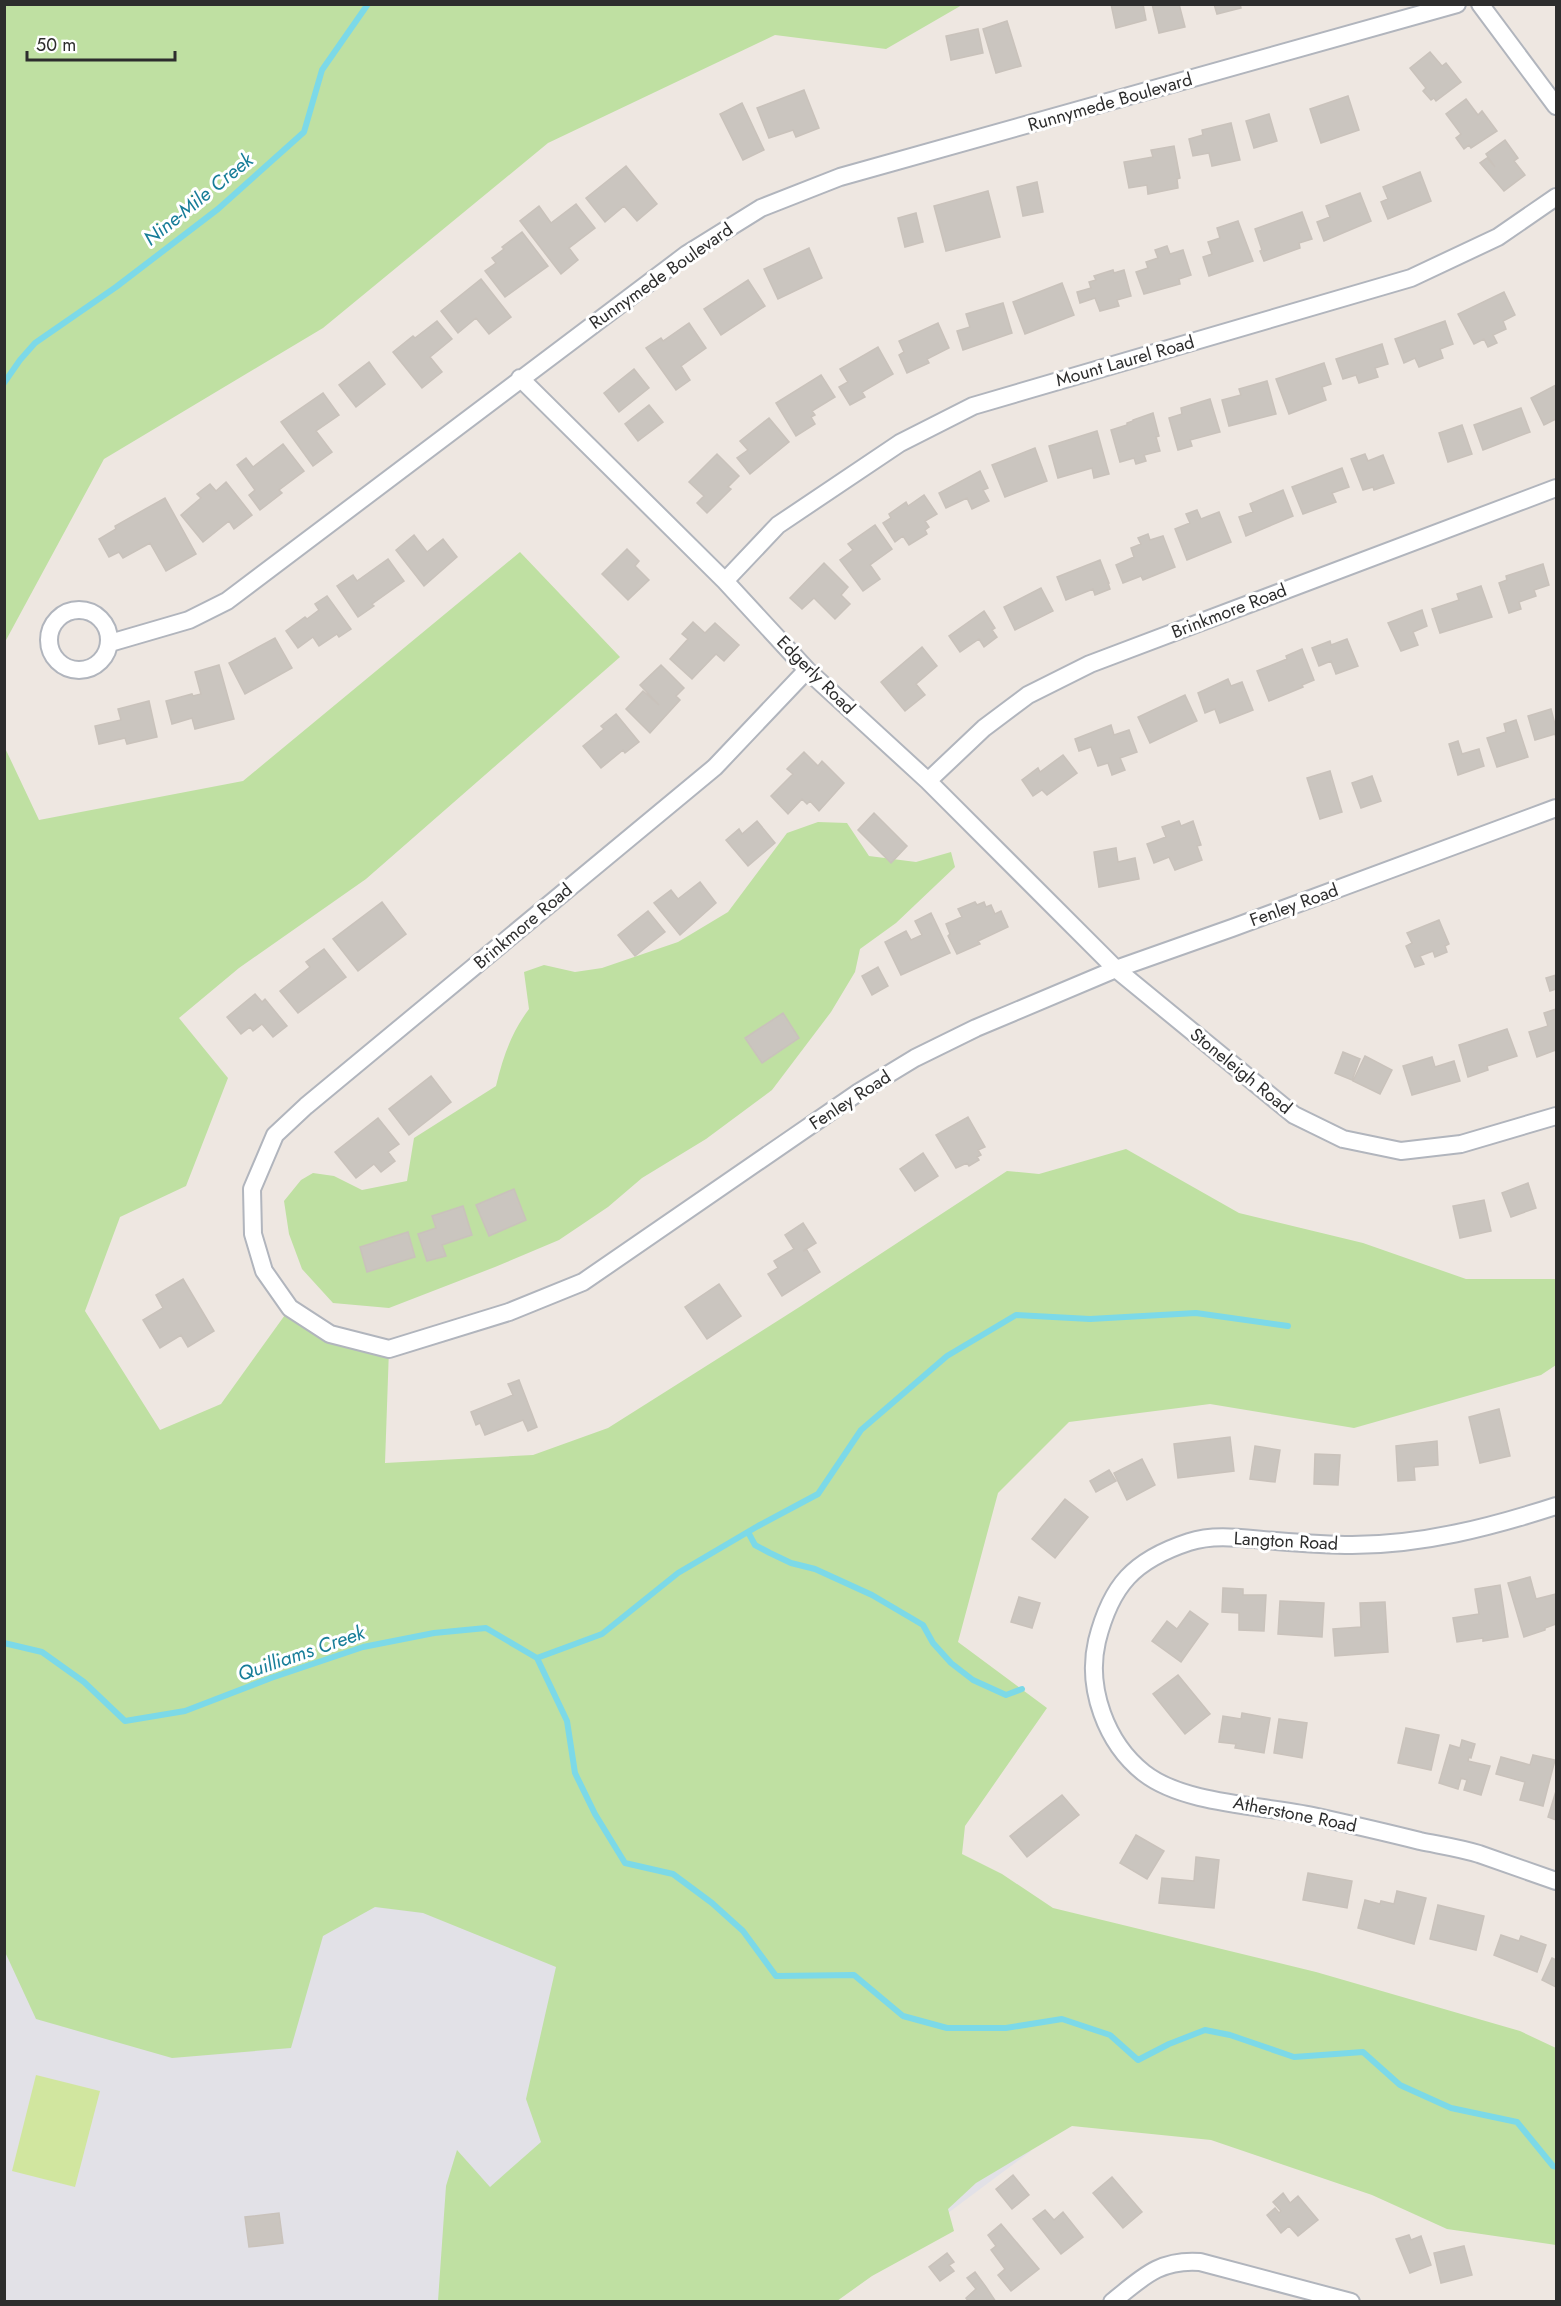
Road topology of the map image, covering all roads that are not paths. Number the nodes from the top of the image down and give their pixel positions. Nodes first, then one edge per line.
1 (1457, 4) edge
2 (1480, 4) edge
3 (1557, 106) edge
4 (1557, 197) edge
5 (520, 378) junction
6 (1557, 488) edge
7 (725, 581) junction
8 (110, 643) dead end
9 (807, 670) junction
10 (928, 781) junction
11 (1557, 808) edge
12 (1116, 969) junction
13 (1557, 1116) edge
14 (252, 1189) joint
15 (1557, 1506) edge
16 (1095, 1676) joint
17 (1557, 1881) edge
18 (1304, 2295) edge
19 (1112, 2301) edge
20 (1351, 2301) edge

1 - 5 street, Runnymede Boulevard
2 - 3 street
4 - 7 street, Mount Laurel Road
5 - 7 street, Edgerly Road
5 - 8 street, Runnymede Boulevard
6 - 10 street, Brinkmore Road
7 - 9 street, Edgerly Road
9 - 10 street, Edgerly Road
9 - 14 street, Brinkmore Road
10 - 12 street, Edgerly Road
11 - 12 street, Fenley Road
12 - 13 street, Stoneleigh Road
12 - 14 street, Fenley Road
15 - 16 street, Langton Road
16 - 17 street, Atherstone Road
18 - 19 street
18 - 20 street

